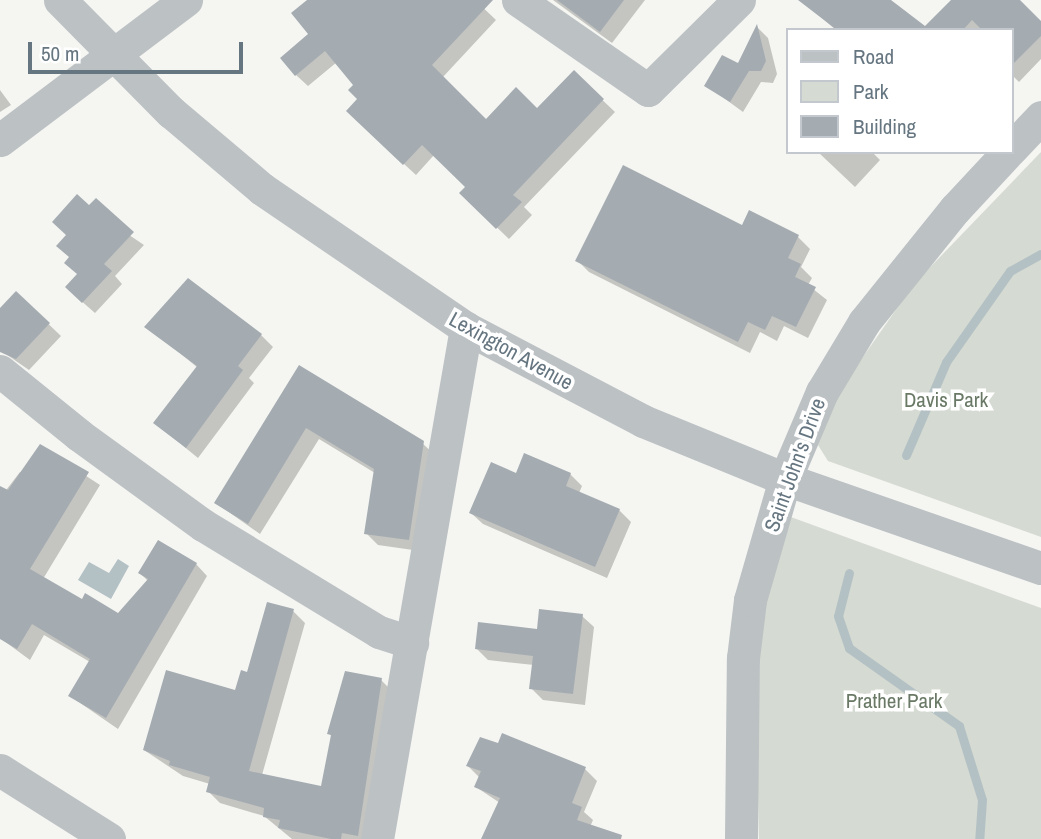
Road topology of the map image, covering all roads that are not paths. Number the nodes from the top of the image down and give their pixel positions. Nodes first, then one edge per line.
1 (60, 0) edge
2 (186, 0) edge
3 (518, 0) edge
4 (738, 0) edge
5 (113, 55) junction
6 (1041, 117) edge
7 (0, 140) edge
8 (1013, 148) edge
9 (1007, 154) edge
10 (466, 328) junction
11 (0, 371) edge
12 (785, 479) junction
13 (1041, 568) edge
14 (412, 643) junction
15 (0, 770) edge
16 (109, 839) edge
17 (377, 839) edge
18 (741, 839) edge

1 - 5 street, Lexington Avenue
2 - 5 street
3 - 4 street
5 - 7 street
5 - 10 street, Lexington Avenue
6 - 8 street, Saint John's Drive
9 - 12 street, Saint John's Drive
10 - 12 street, Lexington Avenue
10 - 14 street
11 - 14 street
12 - 13 street, Lexington Avenue
12 - 18 street, Saint John's Drive
14 - 17 street
15 - 16 street

